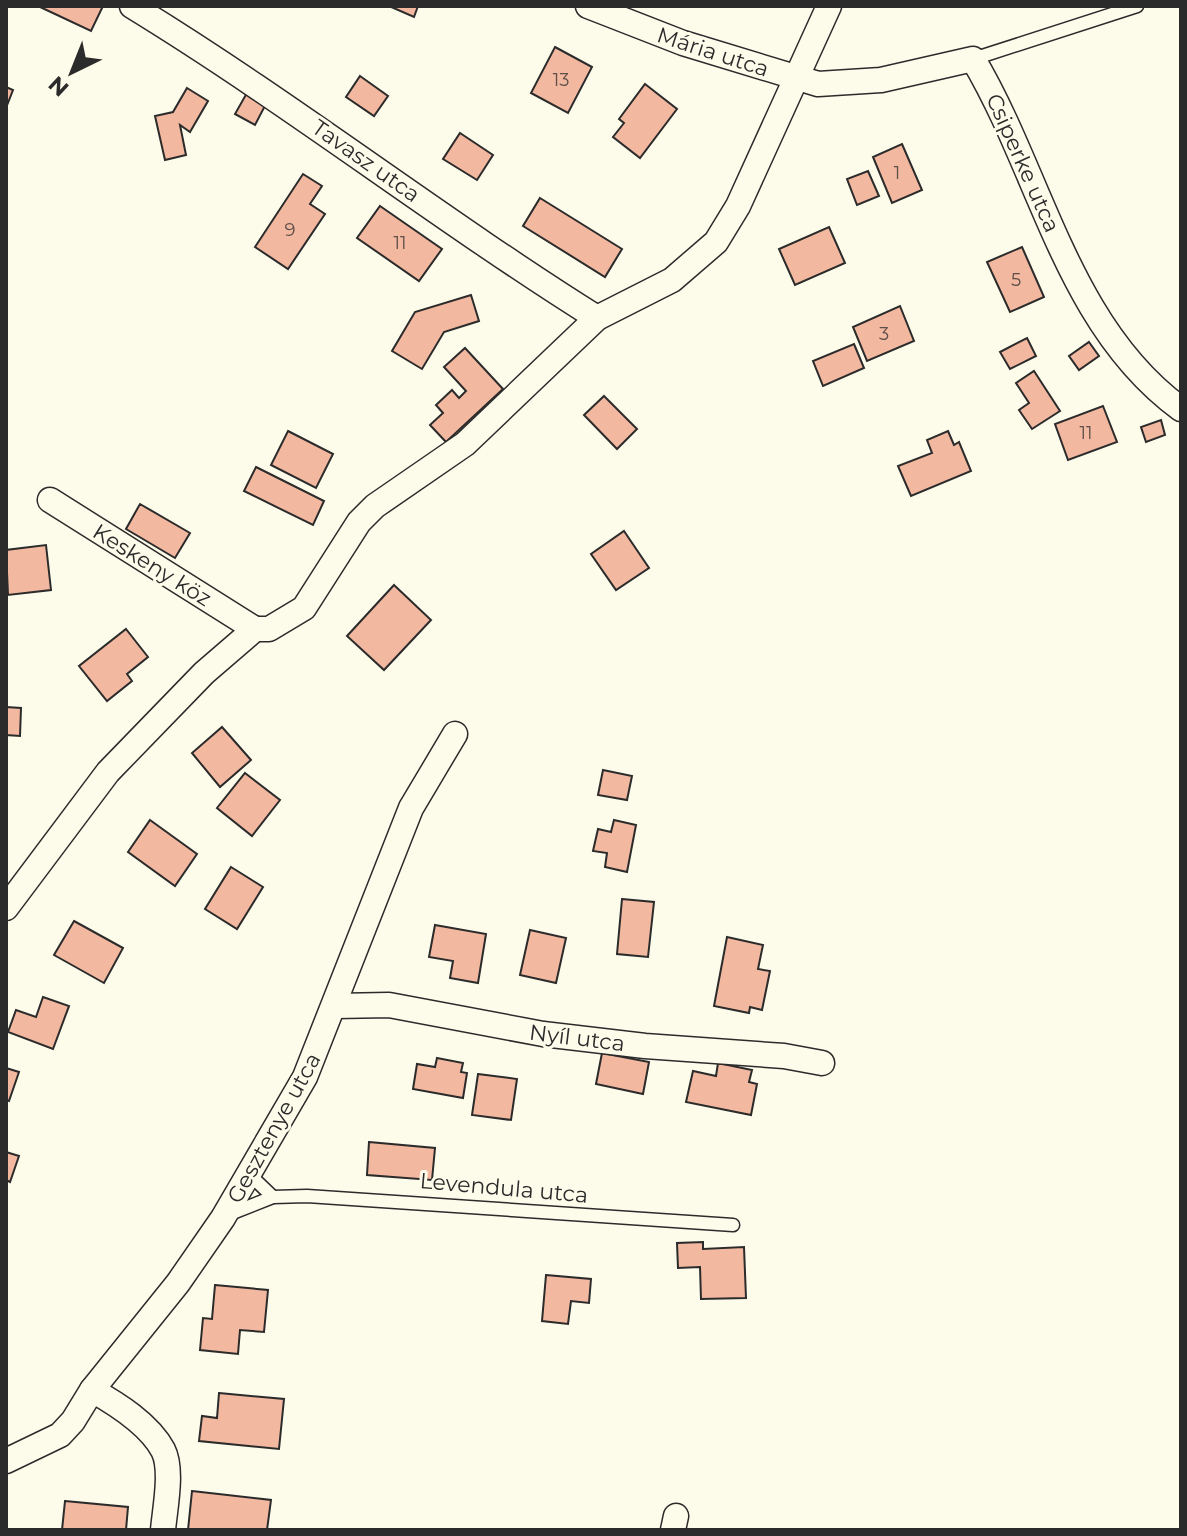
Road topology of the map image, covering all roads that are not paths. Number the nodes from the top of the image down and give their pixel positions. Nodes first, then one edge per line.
1 (132, 6) edge
2 (588, 6) edge
3 (829, 6) edge
4 (1137, 6) edge
5 (973, 59) junction
6 (794, 78) junction
7 (597, 318) junction
8 (1181, 409) edge
9 (50, 500) dead end
10 (255, 629) junction
11 (455, 734) dead end
12 (6, 908) edge
13 (335, 1006) junction
14 (822, 1063) dead end
15 (249, 1174) junction
16 (273, 1197) junction
17 (223, 1218) junction
18 (733, 1225) dead end
19 (92, 1390) junction
20 (6, 1461) edge
21 (163, 1530) edge

1 - 7 street, Tavasz utca
2 - 6 street, Mária utca
3 - 6 street
4 - 5 lane
5 - 6 street
5 - 8 street, Csiperke utca
6 - 7 street
7 - 10 street
9 - 10 street, Keskeny köz
10 - 12 street
11 - 13 street, Gesztenye utca
13 - 14 street, Nyíl utca
13 - 15 street, Gesztenye utca
15 - 16 lane
15 - 17 street, Gesztenye utca
16 - 17 lane, Levendula utca
16 - 18 lane, Levendula utca
17 - 19 street, Gesztenye utca
19 - 20 street, Gesztenye utca
19 - 21 street

